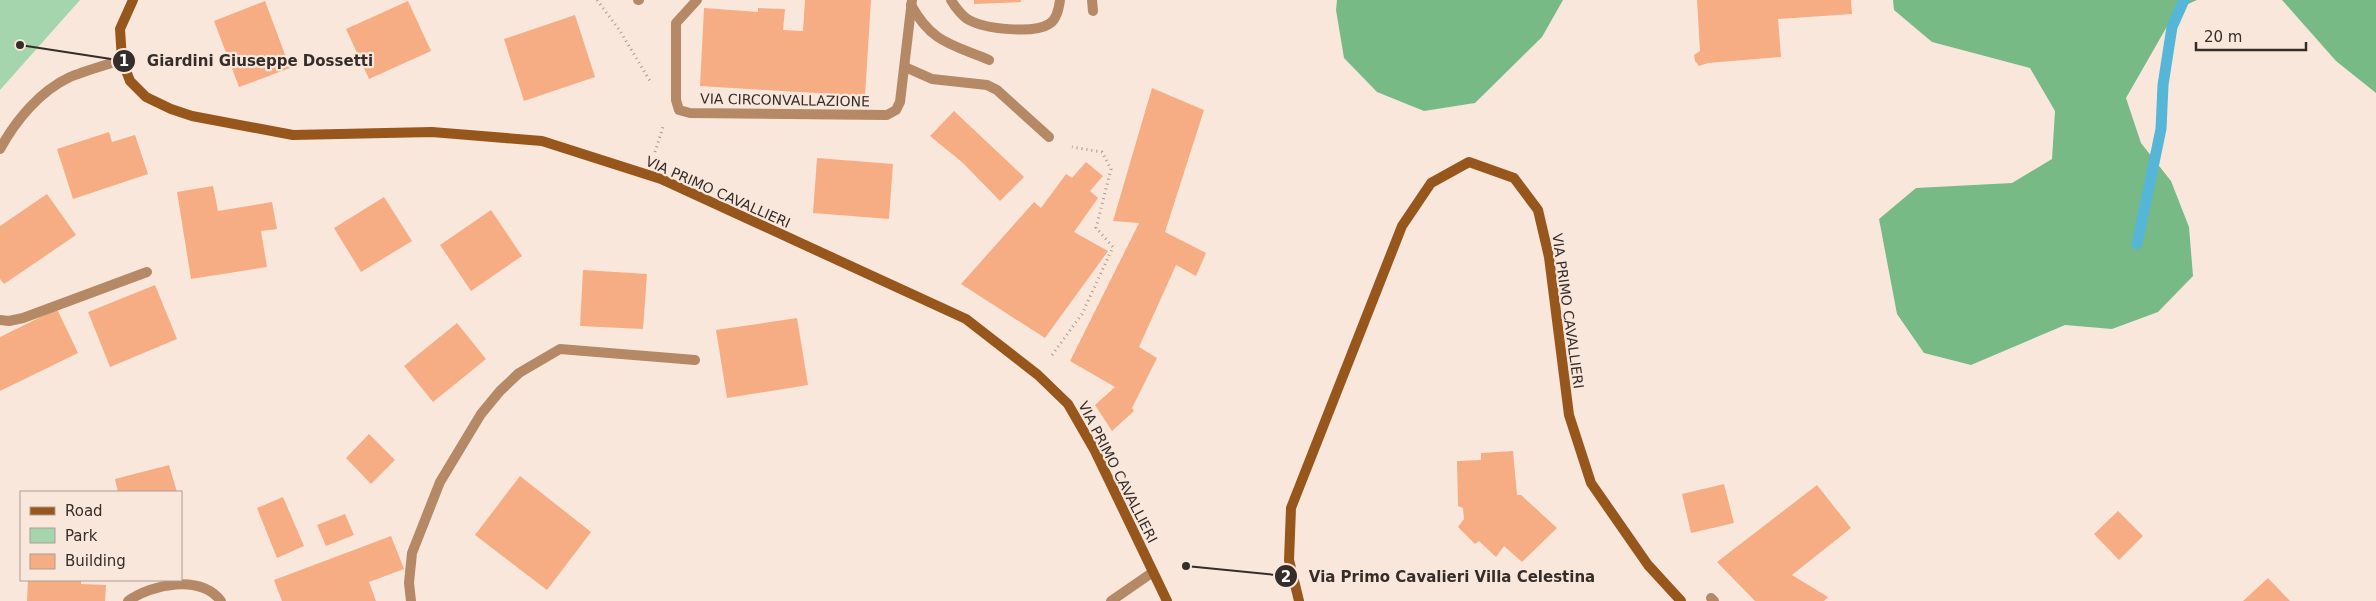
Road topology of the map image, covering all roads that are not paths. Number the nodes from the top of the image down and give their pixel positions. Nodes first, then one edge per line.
1 (133, 0) edge
2 (697, 0) edge
3 (951, 0) edge
4 (1060, 0) edge
5 (911, 2) edge
6 (122, 60) junction
7 (989, 60) dead end
8 (904, 67) junction
9 (1049, 137) road end
10 (0, 149) edge
11 (148, 272) dead end
12 (0, 320) edge
13 (695, 360) dead end
14 (1154, 572) junction
15 (128, 601) edge
16 (221, 601) edge
17 (411, 601) edge
18 (1111, 601) edge
19 (1167, 601) edge
20 (1299, 601) edge
21 (1681, 601) edge

1 - 6 main road, VIA PRIMO CAVALLIERI
2 - 8 street, VIA CIRCONVALLAZIONE
3 - 4 street
5 - 7 street
5 - 8 street, VIA CIRCONVALLAZIONE
6 - 10 street
6 - 14 main road, VIA PRIMO CAVALLIERI
8 - 9 street
11 - 12 street
13 - 17 street
14 - 18 street
14 - 19 main road, VIA PRIMO CAVALLIERI
15 - 16 street
20 - 21 main road, VIA PRIMO CAVALLIERI

